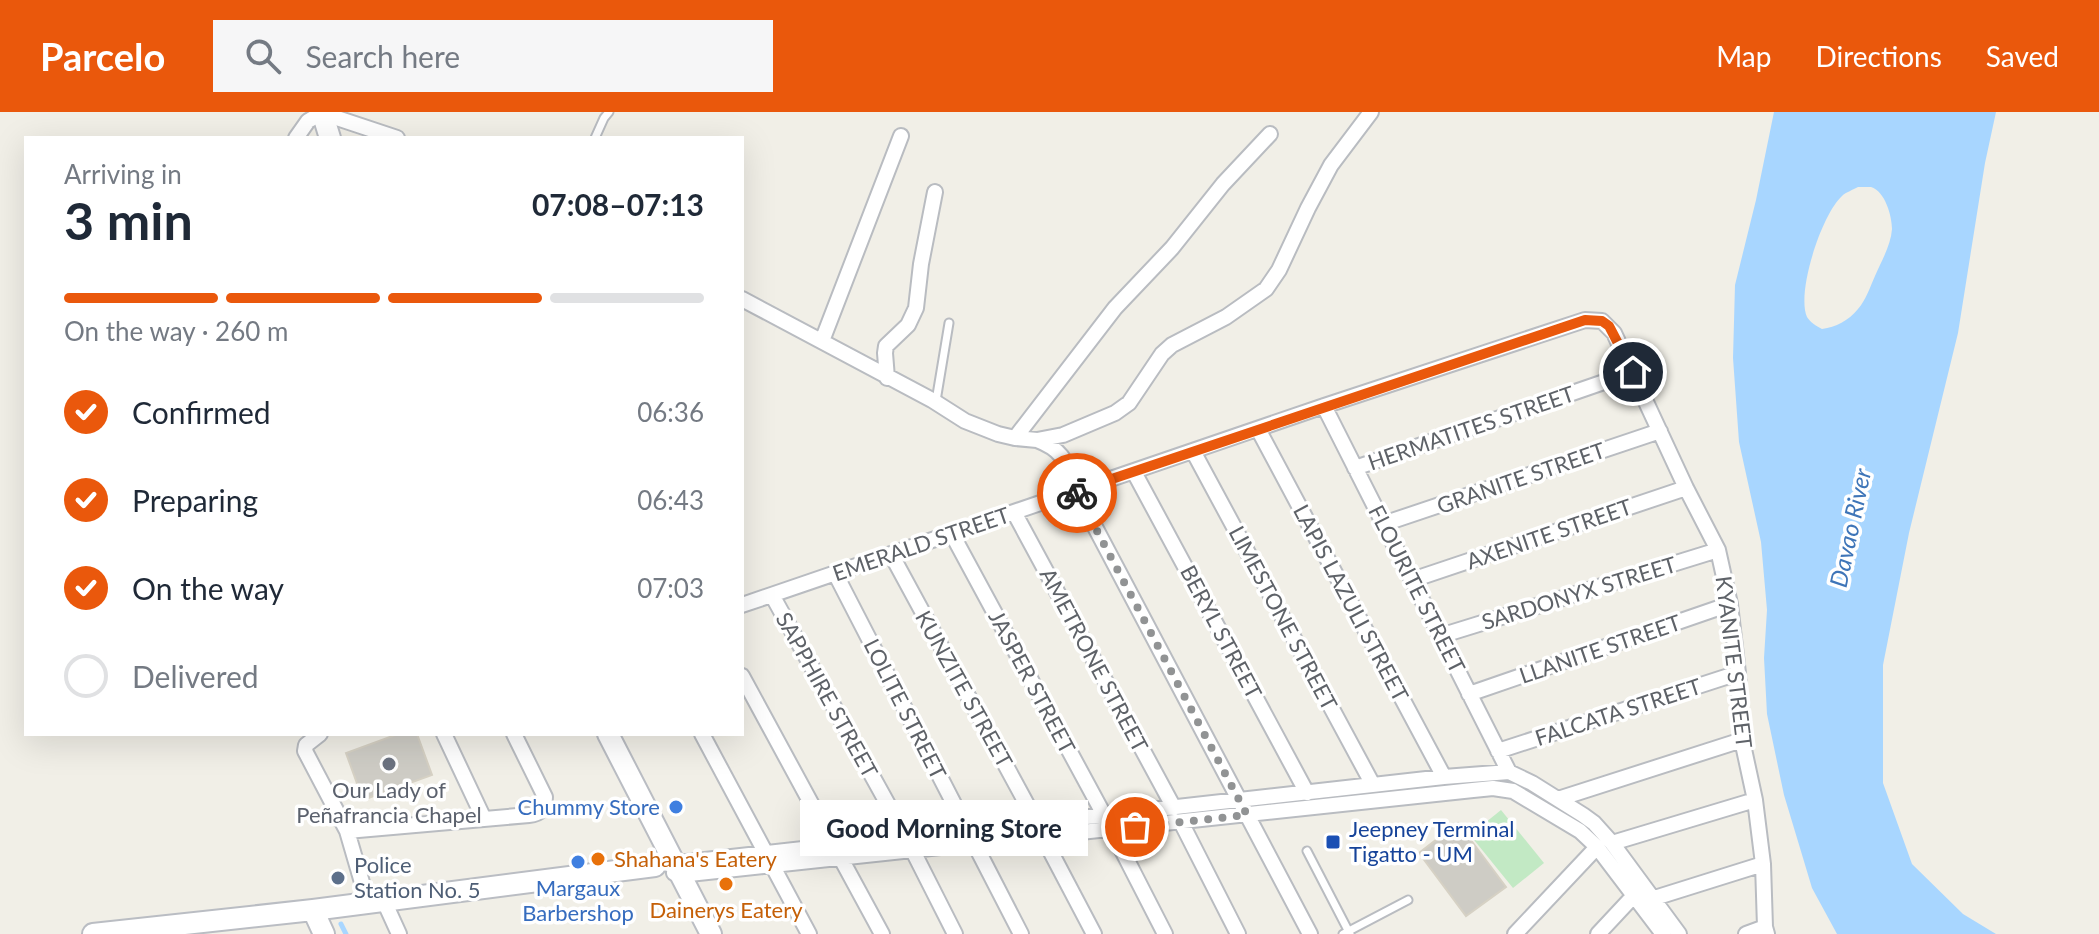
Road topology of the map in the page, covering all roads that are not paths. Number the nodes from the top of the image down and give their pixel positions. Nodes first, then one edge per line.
1 (322, 112) edge
2 (609, 112) edge
3 (1371, 112) edge
4 (1270, 134) dead end
5 (297, 136) edge
6 (329, 136) edge
7 (391, 136) edge
8 (596, 136) edge
9 (901, 136) dead end
10 (935, 192) dead end
11 (744, 300) edge
12 (1602, 321) joint
13 (949, 323) dead end
14 (822, 341) junction
15 (1633, 372) junction
16 (887, 378) junction
17 (936, 403) junction
18 (1324, 406) junction
19 (1258, 429) junction
20 (1660, 431) junction
21 (1015, 438) junction
22 (1037, 440) junction
23 (1193, 451) junction
24 (1355, 468) junction
25 (1134, 472) junction
26 (1686, 488) junction
27 (1076, 491) junction
28 (1014, 512) junction
29 (1383, 524) junction
30 (952, 534) junction
31 (1718, 550) junction
32 (891, 554) junction
33 (835, 573) junction
34 (1412, 580) junction
35 (772, 595) junction
36 (744, 604) edge
37 (1730, 604) junction
38 (1440, 636) junction
39 (1738, 673) junction
40 (744, 680) edge
41 (1469, 694) junction
42 (317, 736) edge
43 (445, 736) edge
44 (515, 736) edge
45 (609, 736) edge
46 (703, 736) edge
47 (1742, 740) junction
48 (1498, 751) junction
49 (1509, 772) junction
50 (1444, 777) junction
51 (1373, 785) junction
52 (1307, 793) junction
53 (1558, 799) junction
54 (1239, 800) junction
55 (1755, 800) junction
56 (1174, 808) junction
57 (1104, 815) junction
58 (1247, 815) junction
59 (484, 819) junction
60 (1181, 822) junction
61 (1040, 830) junction
62 (1111, 830) junction
63 (347, 831) junction
64 (971, 837) junction
65 (909, 844) junction
66 (1604, 845) junction
67 (1307, 851) dead end
68 (838, 852) junction
69 (770, 859) junction
70 (1763, 864) junction
71 (670, 868) junction
72 (1642, 895) junction
73 (1408, 900) dead end
74 (376, 902) junction
75 (313, 910) junction
76 (1766, 931) edge
77 (1347, 933) edge
78 (93, 934) edge
79 (324, 934) edge
80 (399, 934) edge
81 (711, 934) edge
82 (809, 934) edge
83 (882, 934) edge
84 (955, 934) edge
85 (1021, 934) edge
86 (1094, 934) edge
87 (1165, 934) edge
88 (1238, 934) edge
89 (1310, 934) edge
90 (1515, 934) edge
91 (1598, 934) edge
92 (1663, 934) edge
93 (1679, 934) edge
94 (1746, 934) edge

1 - 5 street
1 - 6 street
1 - 7 street
2 - 8 lane
3 - 22 street
4 - 21 street
9 - 14 street
10 - 16 street
11 - 14 street
12 - 15 street, KYANITE STREET
12 - 18 street, EMERALD STREET
13 - 17 lane
14 - 16 street
15 - 20 street, KYANITE STREET
15 - 24 street, HERMATITES STREET
16 - 17 street
17 - 21 street
18 - 19 street, EMERALD STREET
18 - 24 street, FLOURITE STREET
19 - 23 street, EMERALD STREET
19 - 50 street, LAPIS LAZULI STREET
20 - 26 street, KYANITE STREET
20 - 29 street, GRANITE STREET
21 - 22 street
22 - 27 street
23 - 25 street, EMERALD STREET
23 - 51 street, LIMESTONE STREET
24 - 29 street, FLOURITE STREET
25 - 27 street, EMERALD STREET
25 - 52 street, BERYL STREET
26 - 31 street, KYANITE STREET
26 - 34 street, AXENITE STREET
27 - 28 street, EMERALD STREET
27 - 54 street
28 - 30 street, EMERALD STREET
28 - 56 street, AMETRONE STREET
29 - 34 street, FLOURITE STREET
30 - 32 street, EMERALD STREET
30 - 57 street, JASPER STREET
31 - 37 street, KYANITE STREET
31 - 38 street, SARDONYX STREET
32 - 33 street, EMERALD STREET
32 - 61 street, KUNZITE STREET
33 - 35 street, EMERALD STREET
33 - 64 street, LOLITE STREET
34 - 38 street, FLOURITE STREET
35 - 36 street, EMERALD STREET
35 - 65 street, SAPPHIRE STREET
37 - 39 street, KYANITE STREET
37 - 41 street, LLANITE STREET
38 - 41 street, FLOURITE STREET
39 - 47 street, KYANITE STREET
39 - 48 street, FALCATA STREET
40 - 68 street
41 - 48 street, FLOURITE STREET
42 - 63 street
43 - 59 street
44 - 59 street
45 - 71 street
46 - 69 street
47 - 53 street
47 - 55 street, KYANITE STREET
48 - 49 street, FLOURITE STREET
49 - 50 street
49 - 53 street
50 - 51 street
51 - 52 street
52 - 54 street
53 - 66 street
54 - 56 street
54 - 58 street
55 - 66 street
55 - 70 street, KYANITE STREET
56 - 57 street
57 - 61 street
57 - 62 street, JASPER STREET
58 - 60 street
58 - 66 street
58 - 89 street
59 - 63 street
60 - 62 street
60 - 88 street
61 - 62 street
61 - 64 street
61 - 86 street, KUNZITE STREET
62 - 87 street, JASPER STREET
63 - 74 street
64 - 65 street
64 - 85 street, LOLITE STREET
65 - 68 street
65 - 84 street, SAPPHIRE STREET
66 - 72 street
66 - 90 street
67 - 77 lane
68 - 69 street
68 - 83 street
69 - 71 street
69 - 82 street
70 - 72 street
70 - 76 street, KYANITE STREET
71 - 74 street
71 - 81 street
72 - 91 street
72 - 92 street
72 - 93 street
73 - 77 lane
74 - 75 street
74 - 80 street
75 - 78 street
75 - 79 street
76 - 94 street

